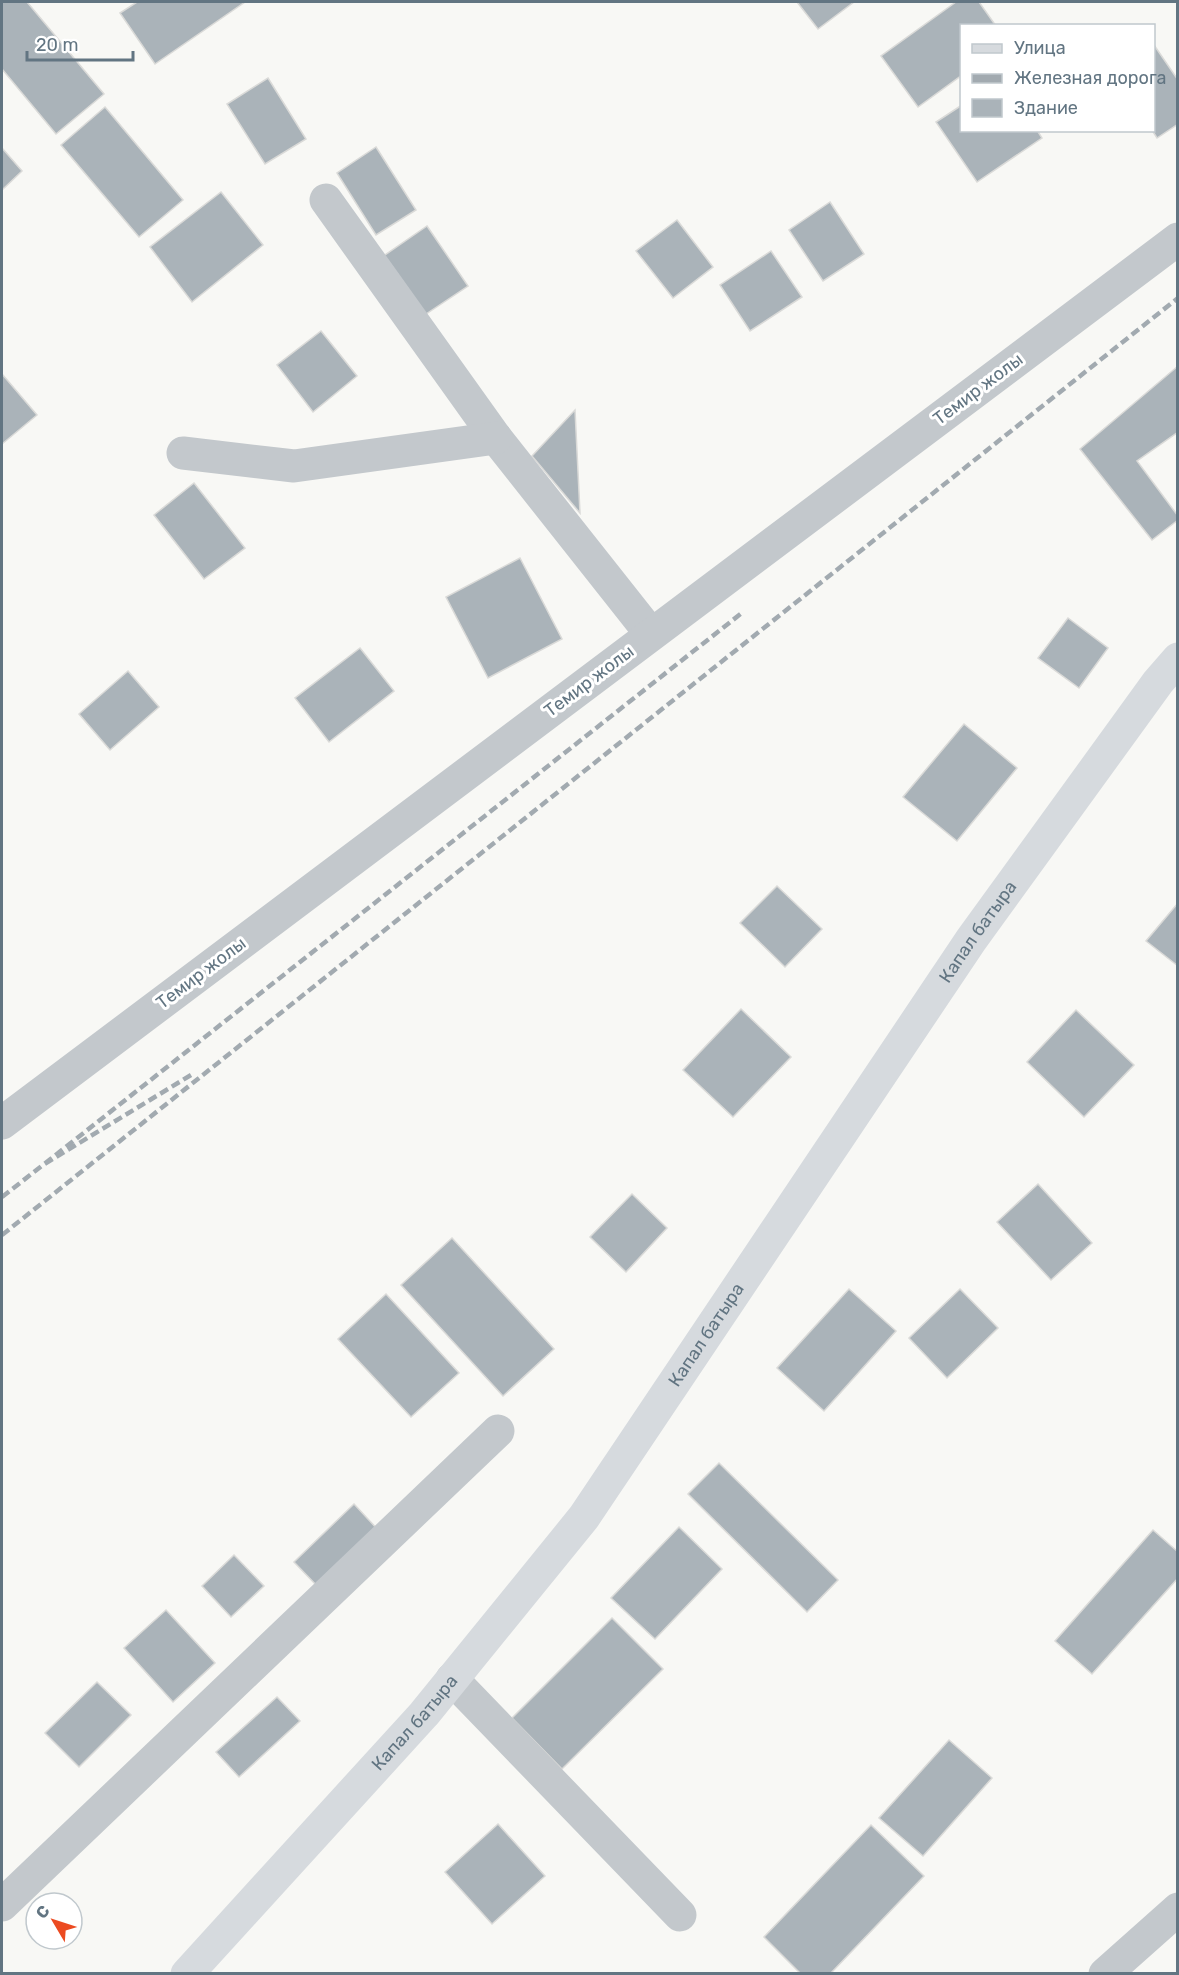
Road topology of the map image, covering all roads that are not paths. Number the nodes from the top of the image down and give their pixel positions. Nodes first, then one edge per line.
1 (326, 200) dead end
2 (1178, 238) edge
3 (496, 438) junction
4 (183, 453) dead end
5 (651, 634) junction
6 (1178, 659) edge
7 (2, 1123) edge
8 (498, 1431) dead end
9 (452, 1679) junction
10 (2, 1905) edge
11 (1178, 1909) edge
12 (680, 1915) dead end
13 (186, 1974) edge
14 (1104, 1974) edge

1 - 3 street
2 - 5 street, Темир жолы
3 - 4 street
3 - 5 street
5 - 7 street, Темир жолы
6 - 9 main road, Капал батыра
8 - 10 street
9 - 12 street
9 - 13 main road, Капал батыра
11 - 14 street

